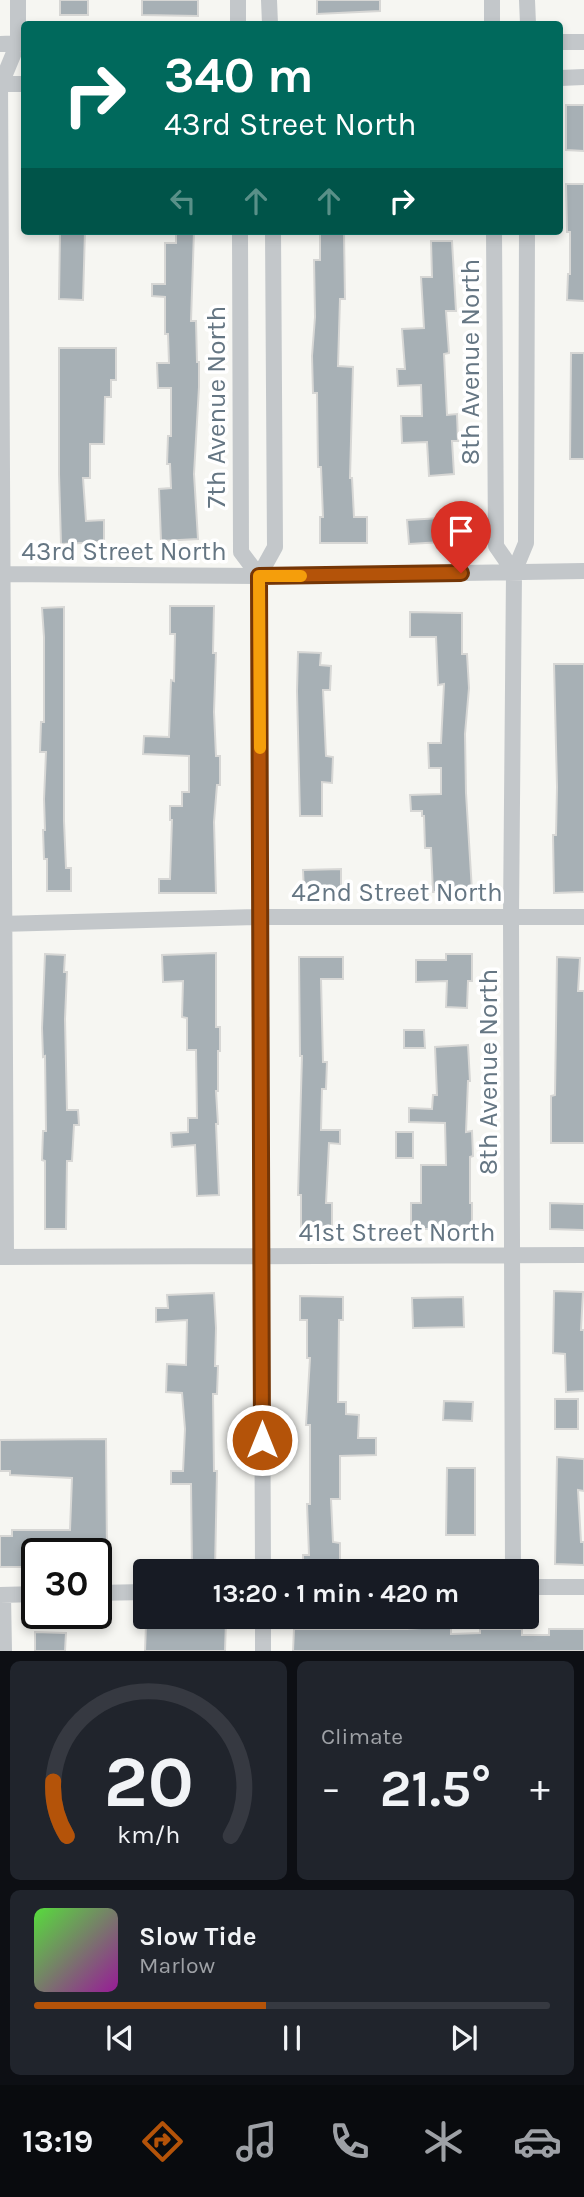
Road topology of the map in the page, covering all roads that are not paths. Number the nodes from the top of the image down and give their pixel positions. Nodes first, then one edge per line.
1 (18, 0) edge
2 (238, 0) edge
3 (269, 0) edge
4 (492, 0) edge
5 (527, 0) edge
6 (238, 21) edge
7 (270, 21) edge
8 (492, 21) edge
9 (528, 21) edge
10 (563, 42) edge
11 (584, 42) edge
12 (21, 43) edge
13 (0, 44) edge
14 (584, 77) edge
15 (563, 78) edge
16 (0, 83) edge
17 (21, 84) edge
18 (240, 235) edge
19 (273, 235) edge
20 (494, 235) edge
21 (527, 235) edge
22 (584, 571) edge
23 (514, 572) junction
24 (1, 574) edge
25 (259, 576) junction
26 (260, 917) junction
27 (511, 917) junction
28 (584, 917) edge
29 (2, 924) edge
30 (584, 1255) edge
31 (261, 1256) junction
32 (513, 1256) junction
33 (3, 1257) edge
34 (263, 1559) edge
35 (513, 1559) edge
36 (539, 1587) edge
37 (584, 1587) edge
38 (133, 1592) edge
39 (112, 1593) edge
40 (21, 1594) edge
41 (2, 1595) edge
42 (263, 1629) edge
43 (4, 1651) edge
44 (263, 1651) edge

1 - 12 street
2 - 6 street
3 - 7 street
4 - 8 street
5 - 9 street
10 - 11 street
12 - 13 street
12 - 16 street
14 - 15 street
16 - 17 street
16 - 24 street
18 - 25 street, 7th Avenue North
19 - 25 street
20 - 23 street, 8th Avenue North
21 - 23 street, 8th Avenue North
22 - 23 street, 43rd Street North
23 - 25 street, 43rd Street North
23 - 27 street, 8th Avenue North
24 - 25 street, 43rd Street North
24 - 29 street
25 - 26 street
26 - 27 street, 42nd Street North
26 - 29 street, 42nd Street North
26 - 31 street
27 - 28 street, 42nd Street North
27 - 32 street, 8th Avenue North
29 - 33 street
30 - 32 street, 41st Street North
31 - 32 street, 41st Street North
31 - 33 street, 41st Street North
31 - 34 street
32 - 35 street, 8th Avenue North
36 - 37 street
38 - 39 street
40 - 41 street
41 - 43 street
42 - 44 street

